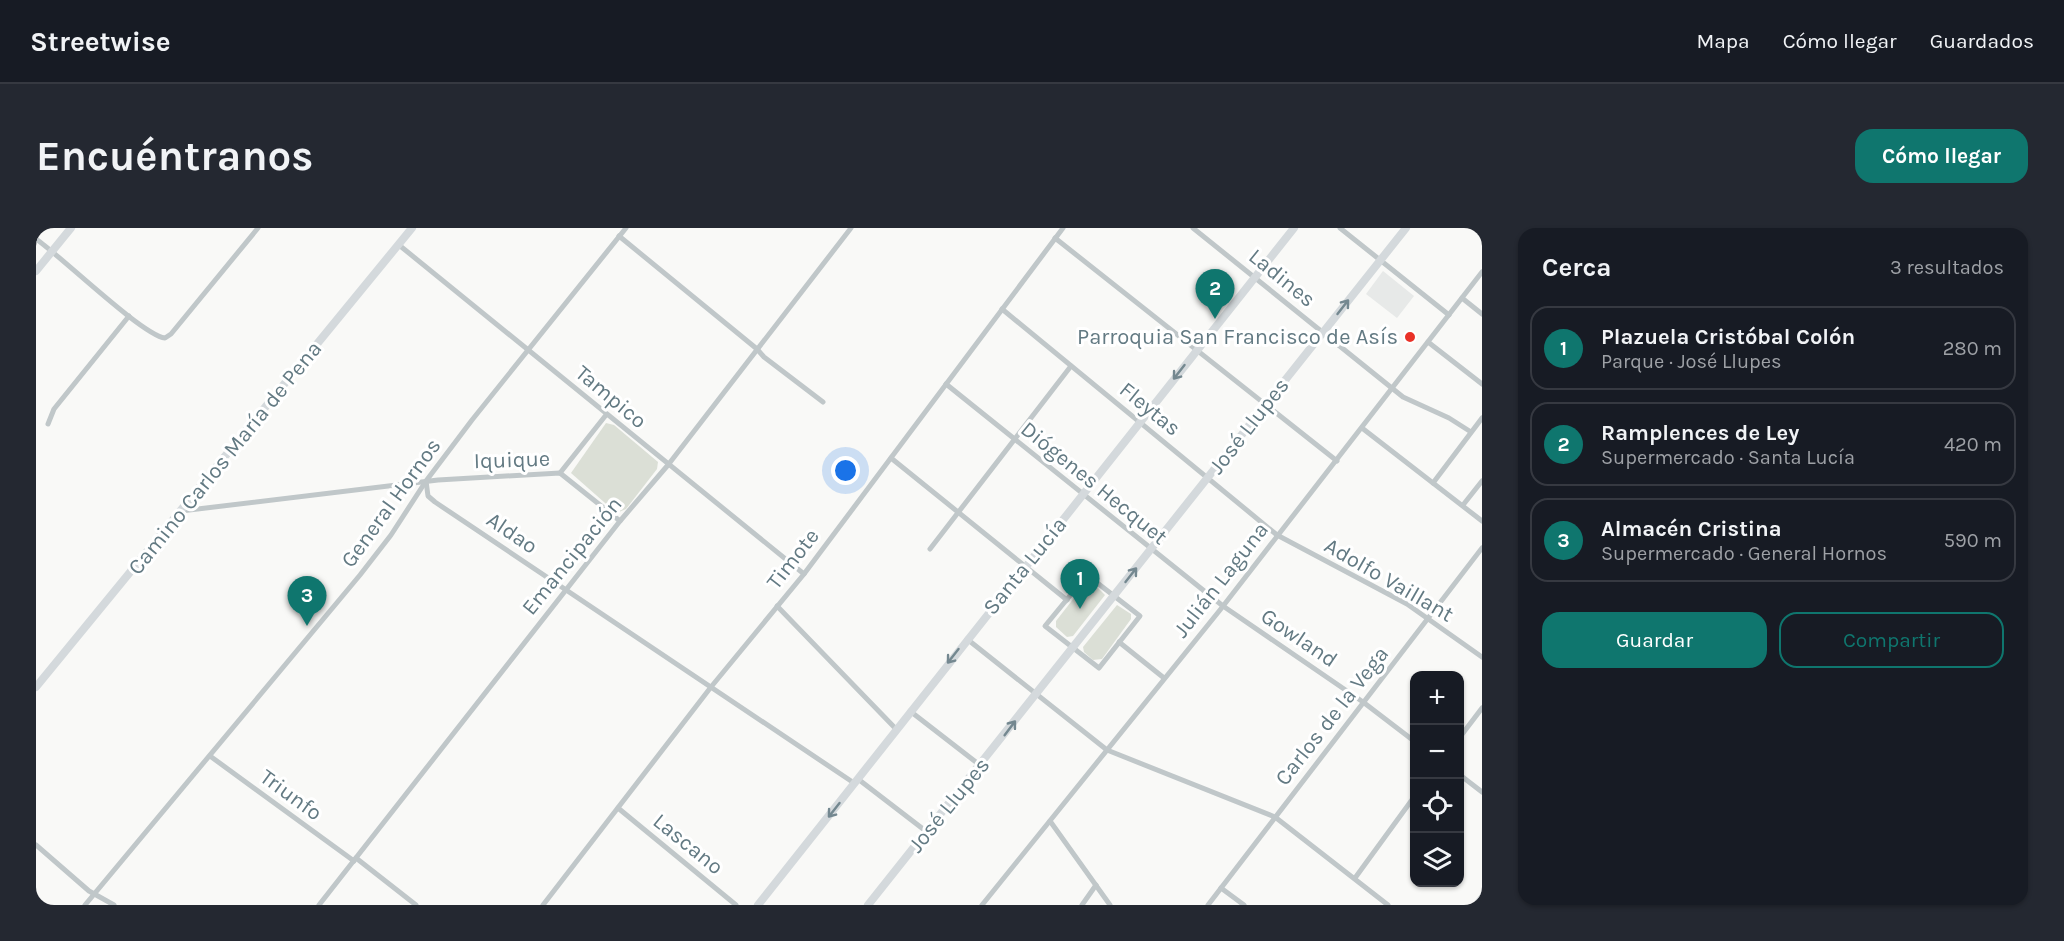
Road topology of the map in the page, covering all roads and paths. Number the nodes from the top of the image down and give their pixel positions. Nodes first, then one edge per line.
1 (71, 228) edge
2 (258, 228) edge
3 (412, 228) edge
4 (626, 228) edge
5 (851, 228) edge
6 (1063, 228) edge
7 (1193, 228) edge
8 (1294, 228) edge
9 (1340, 228) edge
10 (1406, 228) edge
11 (619, 236) junction
12 (1055, 238) junction
13 (36, 239) edge
14 (399, 245) junction
15 (52, 251) junction
16 (1380, 260) junction
17 (36, 271) edge
18 (1482, 272) edge
19 (1255, 277) junction
20 (1462, 298) junction
21 (1002, 309) junction
22 (1482, 314) edge
23 (1449, 315) junction
24 (129, 316) junction
25 (1323, 332) junction
26 (1428, 342) junction
27 (757, 349) junction
28 (1197, 349) junction
29 (528, 350) junction
30 (1071, 366) junction
31 (946, 384) junction
32 (1482, 384) edge
33 (1392, 388) junction
34 (823, 402) dead end
35 (1266, 404) junction
36 (606, 416) junction
37 (1482, 418) edge
38 (1140, 422) junction
39 (48, 424) dead end
40 (1362, 428) junction
41 (1471, 432) junction
42 (1014, 440) junction
43 (891, 458) junction
44 (1337, 461) junction
45 (668, 465) junction
46 (560, 473) junction
47 (1206, 479) junction
48 (1482, 481) edge
49 (426, 482) junction
50 (1433, 483) junction
51 (1083, 494) junction
52 (1463, 505) junction
53 (958, 510) junction
54 (181, 511) junction
55 (1482, 520) edge
56 (620, 521) junction
57 (1276, 536) junction
58 (1482, 548) edge
59 (930, 549) dead end
60 (1151, 549) junction
61 (1025, 565) junction
62 (804, 574) junction
63 (567, 590) junction
64 (1114, 596) junction
65 (1067, 600) junction
66 (777, 606) junction
67 (1223, 606) junction
68 (1429, 618) junction
69 (967, 639) junction
70 (1119, 642) junction
71 (1073, 647) junction
72 (1482, 657) edge
73 (1164, 678) junction
74 (36, 687) edge
75 (711, 687) junction
76 (1036, 694) junction
77 (1363, 702) junction
78 (1482, 708) edge
79 (910, 711) junction
80 (896, 729) junction
81 (1464, 732) edge
82 (1410, 738) edge
83 (1107, 750) junction
84 (210, 756) junction
85 (981, 766) junction
86 (1464, 778) edge
87 (856, 781) junction
88 (1482, 792) edge
89 (1410, 802) edge
90 (618, 808) junction
91 (1275, 818) junction
92 (1050, 821) junction
93 (927, 832) junction
94 (36, 845) edge
95 (355, 859) junction
96 (1355, 878) junction
97 (1096, 885) junction
98 (1221, 888) junction
99 (94, 894) junction
100 (1482, 896) edge
101 (85, 905) edge
102 (114, 905) edge
103 (319, 905) edge
104 (416, 905) edge
105 (543, 905) edge
106 (736, 905) edge
107 (758, 905) edge
108 (868, 905) edge
109 (982, 905) edge
110 (1082, 905) edge
111 (1110, 905) edge
112 (1208, 905) edge
113 (1244, 905) edge
114 (1388, 905) edge
115 (1475, 905) edge

1 - 15 street
2 - 24 street
3 - 14 street, Camino Carlos María de Pena
4 - 11 street, General Hornos
5 - 27 street, Emancipación
6 - 12 street, Timote
7 - 19 street, Ladines
8 - 19 street, Santa Lucía
9 - 16 street
10 - 16 street, José Llupes
11 - 27 street
11 - 29 street, General Hornos
12 - 21 street, Timote
12 - 28 street
13 - 15 street
14 - 29 street, Tampico
14 - 54 street, Camino Carlos María de Pena
15 - 17 street
15 - 24 street
16 - 23 street
25 -> 16 street, José Llupes
18 - 20 street, Julián Laguna
19 - 25 street, Ladines
19 - 28 street, Santa Lucía
20 - 22 street
20 - 23 street, Julián Laguna
21 - 30 street, Fleytas
21 - 31 street, Timote
23 - 26 street, Julián Laguna
24 - 39 street
25 - 33 street, Ladines
25 - 35 street, José Llupes
26 - 32 street
26 - 33 street, Julián Laguna
27 - 34 street
27 - 45 street, Emancipación
28 - 35 street
28 -> 38 street, Santa Lucía
29 - 36 street, Tampico
29 - 49 street, General Hornos
30 - 38 street, Fleytas
30 - 42 street
31 - 42 street, Diógenes Hecquet
31 - 43 street, Timote
33 - 40 street, Julián Laguna
33 - 41 street, Ladines
35 - 44 street
35 - 47 street, José Llupes
36 - 45 street, Tampico
36 - 46 street
37 - 41 street
38 - 47 street, Fleytas
38 - 51 street, Santa Lucía
40 - 44 street, Julián Laguna
40 - 50 street
41 - 50 street
42 - 51 street, Diógenes Hecquet
42 - 53 street
43 - 53 street
43 - 62 street, Timote
44 - 57 street, Julián Laguna
45 - 56 street, Emancipación
45 - 62 street, Tampico
46 - 49 street, Iquique
46 - 56 street, Iquique
47 - 57 street, Fleytas
47 - 60 street, José Llupes
48 - 52 street
49 - 54 street
49 - 63 street, Aldao
49 - 84 street, General Hornos
50 - 52 street
51 - 60 street, Diógenes Hecquet
51 - 61 street, Santa Lucía
52 - 55 street
53 - 59 street
53 - 61 street
54 - 74 street, Camino Carlos María de Pena
56 - 63 street, Emancipación
57 - 67 street, Julián Laguna
57 - 68 street, Adolfo Vaillant
58 - 68 street, Carlos de la Vega
64 -> 60 street, José Llupes
60 - 67 street, Diógenes Hecquet
61 - 65 street
61 - 69 street, Santa Lucía
62 - 66 street, Timote
63 - 75 street, Aldao
63 - 95 street, Emancipación
64 - 65 street
64 - 70 street
64 - 71 street, José Llupes
65 - 71 street
66 - 75 street, Timote
66 - 80 street
67 - 73 street, Julián Laguna
67 - 77 street, Gowland
68 - 72 street, Adolfo Vaillant
68 - 77 street, Carlos de la Vega
69 - 76 street
69 -> 79 street, Santa Lucía
70 - 71 street
70 - 73 street
71 - 76 street, José Llupes
73 - 83 street, Julián Laguna
75 - 87 street, Aldao
75 - 90 street, Timote
76 - 83 street
85 -> 76 street, José Llupes
77 - 82 street, Gowland
77 - 91 street, Carlos de la Vega
78 - 81 street
79 - 80 street, Santa Lucía
79 - 85 street
80 - 87 street, Santa Lucía
83 - 91 street
83 - 92 street, Julián Laguna
84 - 95 street, Triunfo
84 - 99 street, General Hornos
85 - 93 street, José Llupes
86 - 88 street
87 - 93 street, Aldao
87 -> 107 street, Santa Lucía
89 - 96 street
90 - 105 street, Timote
90 - 106 street, Lascano
91 - 96 street
91 - 98 street, Carlos de la Vega
92 - 97 street
92 - 109 street, Julián Laguna
93 - 108 street, José Llupes
94 - 99 street
95 - 103 street, Emancipación
95 - 104 street, Triunfo
96 - 114 street
97 - 110 street
97 - 111 street
98 - 112 street, Carlos de la Vega
98 - 113 street
99 - 101 street, General Hornos
99 - 102 street
100 - 115 street

